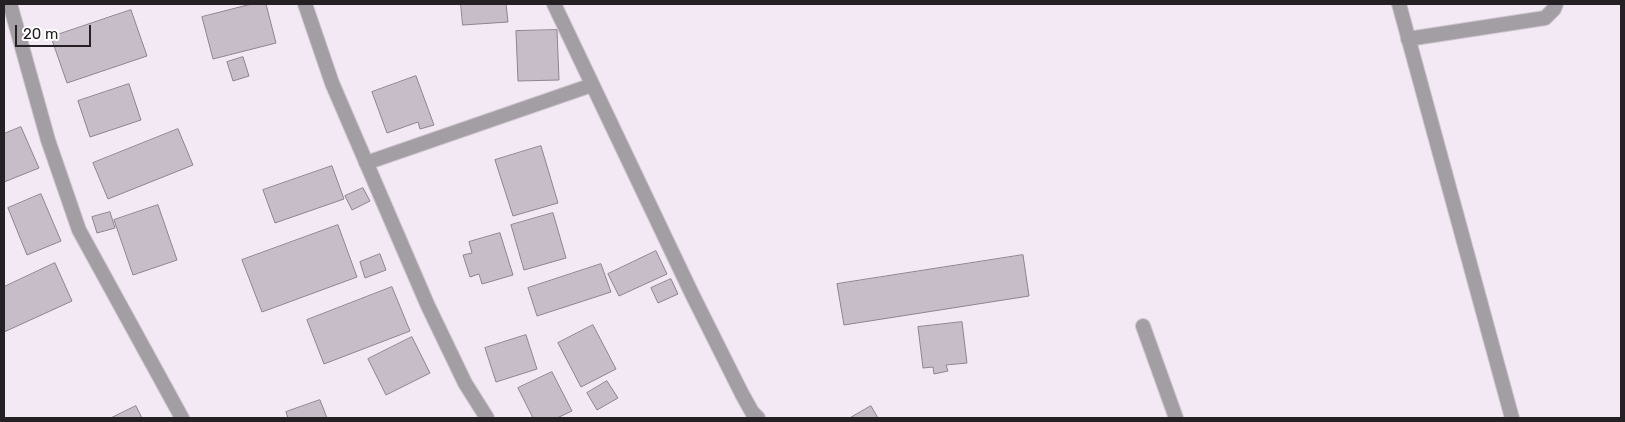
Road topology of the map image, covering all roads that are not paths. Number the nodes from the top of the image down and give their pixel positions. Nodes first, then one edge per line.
1 (10, 4) edge
2 (305, 4) edge
3 (554, 4) edge
4 (1399, 4) edge
5 (1556, 4) edge
6 (1408, 39) junction
7 (592, 85) junction
8 (366, 163) junction
9 (1143, 326) dead end
10 (182, 418) edge
11 (487, 418) edge
12 (758, 418) edge
13 (1176, 418) edge
14 (1512, 418) edge

1 - 10 street
2 - 8 street
3 - 7 street
4 - 6 street
5 - 6 street
6 - 14 street
7 - 8 street
7 - 12 street
8 - 11 street
9 - 13 street

